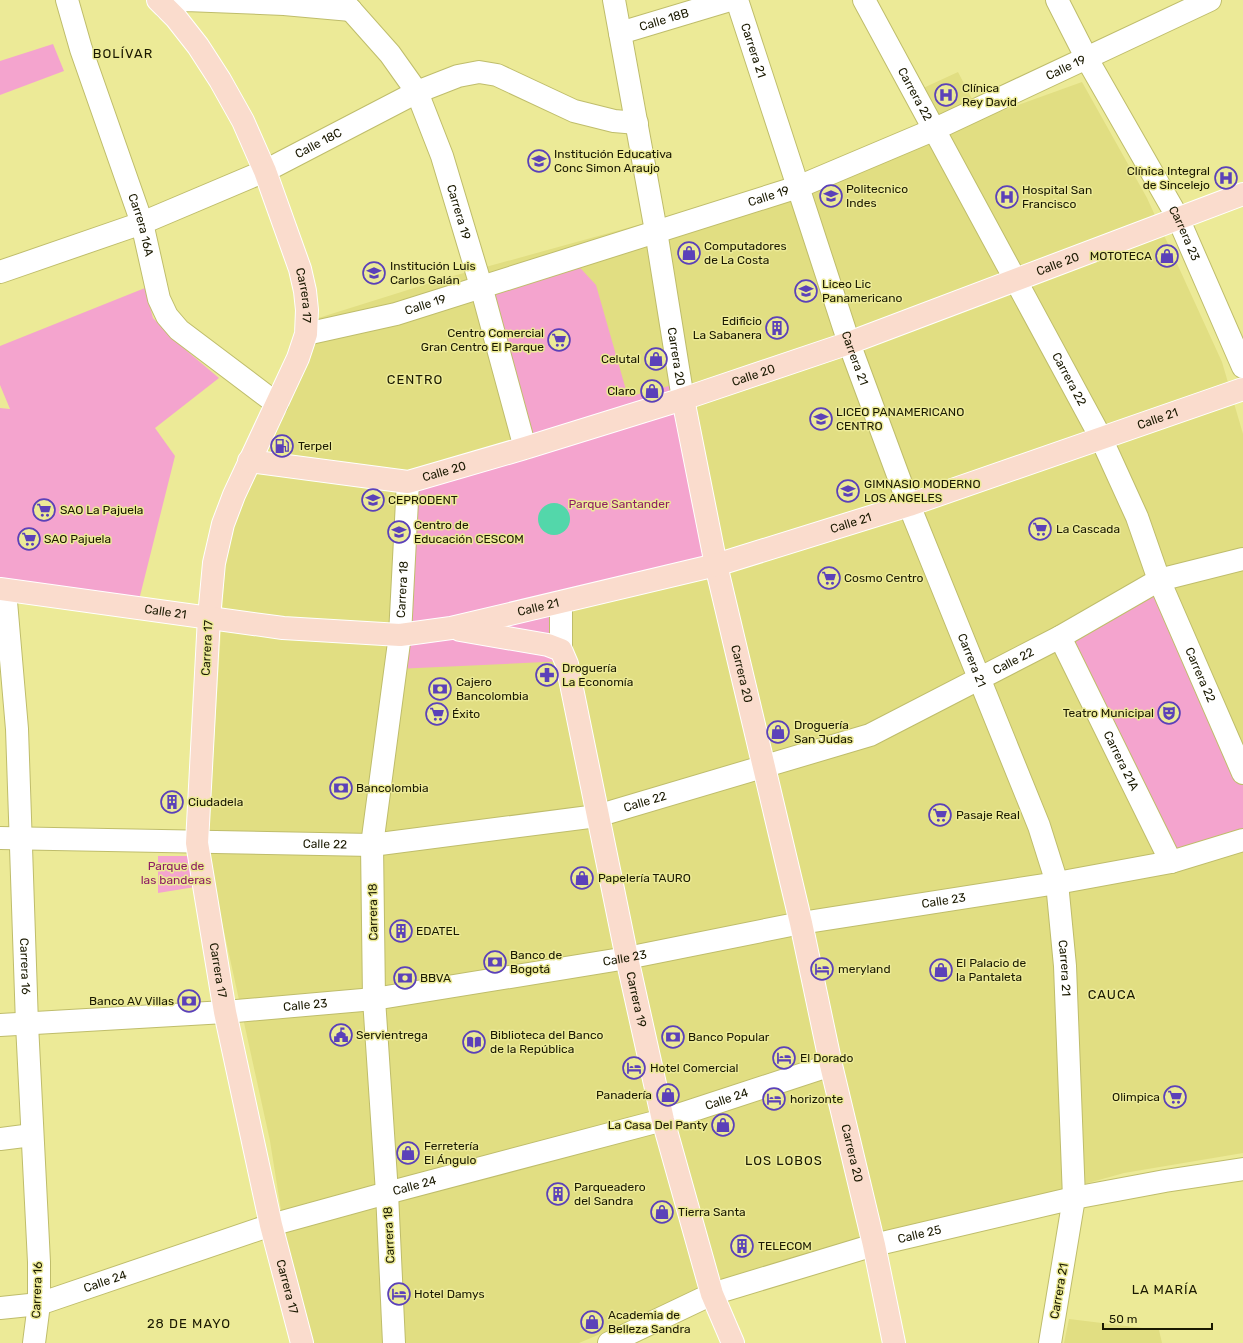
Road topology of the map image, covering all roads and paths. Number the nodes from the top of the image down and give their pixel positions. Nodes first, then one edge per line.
1 (67, 0) edge
2 (614, 0) edge
3 (730, 0) edge
4 (737, 0) edge
5 (864, 0) edge
6 (1057, 0) edge
7 (1210, 0) edge
8 (162, 4) edge
9 (346, 5) edge
10 (620, 33) junction
11 (1087, 59) junction
12 (417, 92) junction
13 (637, 123) junction
14 (934, 130) junction
15 (266, 171) junction
16 (798, 187) junction
17 (1243, 194) edge
18 (1178, 218) junction
19 (142, 224) junction
20 (656, 232) junction
21 (0, 272) edge
22 (1016, 281) junction
23 (481, 286) junction
24 (306, 334) junction
25 (849, 343) junction
26 (1243, 367) edge
27 (1243, 389) edge
28 (683, 399) junction
29 (277, 404) junction
30 (1101, 438) junction
31 (524, 448) junction
32 (249, 461) junction
33 (408, 482) junction
34 (909, 505) junction
35 (1243, 559) edge
36 (716, 565) junction
37 (1159, 580) junction
38 (3, 589) edge
39 (561, 602) junction
40 (209, 618) junction
41 (451, 628) junction
42 (400, 635) junction
43 (1060, 637) junction
44 (561, 650) junction
45 (979, 680) junction
46 (764, 768) junction
47 (1243, 774) edge
48 (597, 816) junction
49 (11, 839) edge
50 (1243, 840) edge
51 (197, 843) junction
52 (372, 845) junction
53 (1171, 862) junction
54 (1057, 883) junction
55 (801, 923) junction
56 (627, 958) junction
57 (374, 999) junction
58 (225, 1012) junction
59 (27, 1024) junction
60 (0, 1025) edge
61 (830, 1065) junction
62 (663, 1120) junction
63 (32, 1135) junction
64 (0, 1139) edge
65 (1243, 1169) edge
66 (387, 1193) junction
67 (1074, 1198) junction
68 (271, 1225) junction
69 (874, 1245) junction
70 (712, 1294) junction
71 (39, 1304) junction
72 (0, 1308) edge
73 (34, 1343) edge
74 (302, 1343) edge
75 (394, 1343) edge
76 (609, 1343) edge
77 (733, 1343) edge
78 (894, 1343) edge
79 (1050, 1343) edge

1 - 19 street, Carrera 16A
2 - 10 street, Carrera 20
3 - 10 street, Calle 18B
4 - 16 street, Carrera 21
5 - 14 street, Carrera 22
6 - 11 street, Carrera 23
7 - 11 street, Calle 19
8 - 9 street
8 - 15 main road, Carrera 17
9 - 12 street, Carrera 19
10 - 13 street, Carrera 20
11 - 14 street, Calle 19
11 - 18 street, Carrera 23
12 - 13 street, Calle 18C
12 - 15 street, Calle 18C
12 - 23 street, Carrera 19
13 - 20 street, Carrera 20
14 - 16 street, Calle 19
14 - 22 street, Carrera 22
15 - 19 street, Calle 18C
15 - 24 main road, Carrera 17
16 - 20 street, Calle 19
16 - 25 street, Carrera 21
17 - 18 main road, Calle 20
18 - 22 main road, Calle 20
18 - 26 street, Carrera 23
19 - 21 street, Calle 18C
19 - 29 street, Carrera 16A
20 - 23 street, Calle 19
20 - 28 street, Carrera 20
22 - 25 main road, Calle 20
22 - 30 street, Carrera 22
23 - 24 street, Calle 19
23 - 31 street, Carrera 19
24 - 29 main road, Carrera 17
25 - 28 main road, Calle 20
25 - 34 street, Carrera 21
27 - 30 main road, Calle 21
28 - 31 main road, Calle 20
28 - 36 main road, Carrera 20
29 - 32 main road, Carrera 17
30 - 34 main road, Calle 21
30 - 37 street, Carrera 22
31 - 33 main road, Calle 20
32 - 33 main road, Calle 20
32 - 40 main road, Carrera 17
33 - 42 street, Carrera 18
34 - 36 main road, Calle 21
34 - 45 street, Carrera 21
35 - 37 street, Calle 22
36 - 39 main road, Calle 21
36 - 46 main road, Carrera 20
37 - 43 street, Calle 22
37 - 47 street, Carrera 22
38 - 40 main road, Calle 21
38 - 49 street, Carrera 16
39 - 41 main road, Calle 21
39 - 44 street
40 - 42 main road, Calle 21
40 - 51 main road, Carrera 17
41 - 42 main road, Calle 21
41 - 44 main road, Calle 21
42 - 52 street, Carrera 18
43 - 45 street, Calle 22
43 - 53 street, Carrera 21A
44 - 48 main road, Carrera 19
45 - 46 street, Calle 22
45 - 54 street, Carrera 21
46 - 48 street, Calle 22
46 - 55 main road, Carrera 20
48 - 52 street, Calle 22
48 - 56 main road, Carrera 19
49 - 51 street, Calle 22
49 - 59 street, Carrera 16
50 - 53 street, Calle 23
51 - 52 street, Calle 22
51 - 58 main road, Carrera 17
52 - 57 street, Carrera 18
53 - 54 street, Calle 23
54 - 55 street, Calle 23
54 - 67 street, Carrera 21
55 - 56 street, Calle 23
55 - 61 main road, Carrera 20
56 - 57 street, Calle 23
56 - 62 main road, Carrera 19
57 - 58 street, Calle 23
57 - 66 street, Carrera 18
58 - 59 street, Calle 23
58 - 68 main road, Carrera 17
59 - 60 street, Calle 23
59 - 63 street, Carrera 16
61 - 62 street, Calle 24
61 - 69 main road, Carrera 20
62 - 66 street, Calle 24
62 - 70 main road, Carrera 19
63 - 64 street
63 - 71 street, Carrera 16
65 - 67 street, Calle 25
66 - 68 street, Calle 24
66 - 75 street, Carrera 18
67 - 69 street, Calle 25
67 - 79 street, Carrera 21
68 - 71 street, Calle 24
68 - 74 main road, Carrera 17
69 - 70 street, Calle 25
69 - 78 main road, Carrera 20
70 - 76 street, Calle 25
70 - 77 main road, Carrera 19
71 - 72 street, Calle 24
71 - 73 street, Carrera 16

